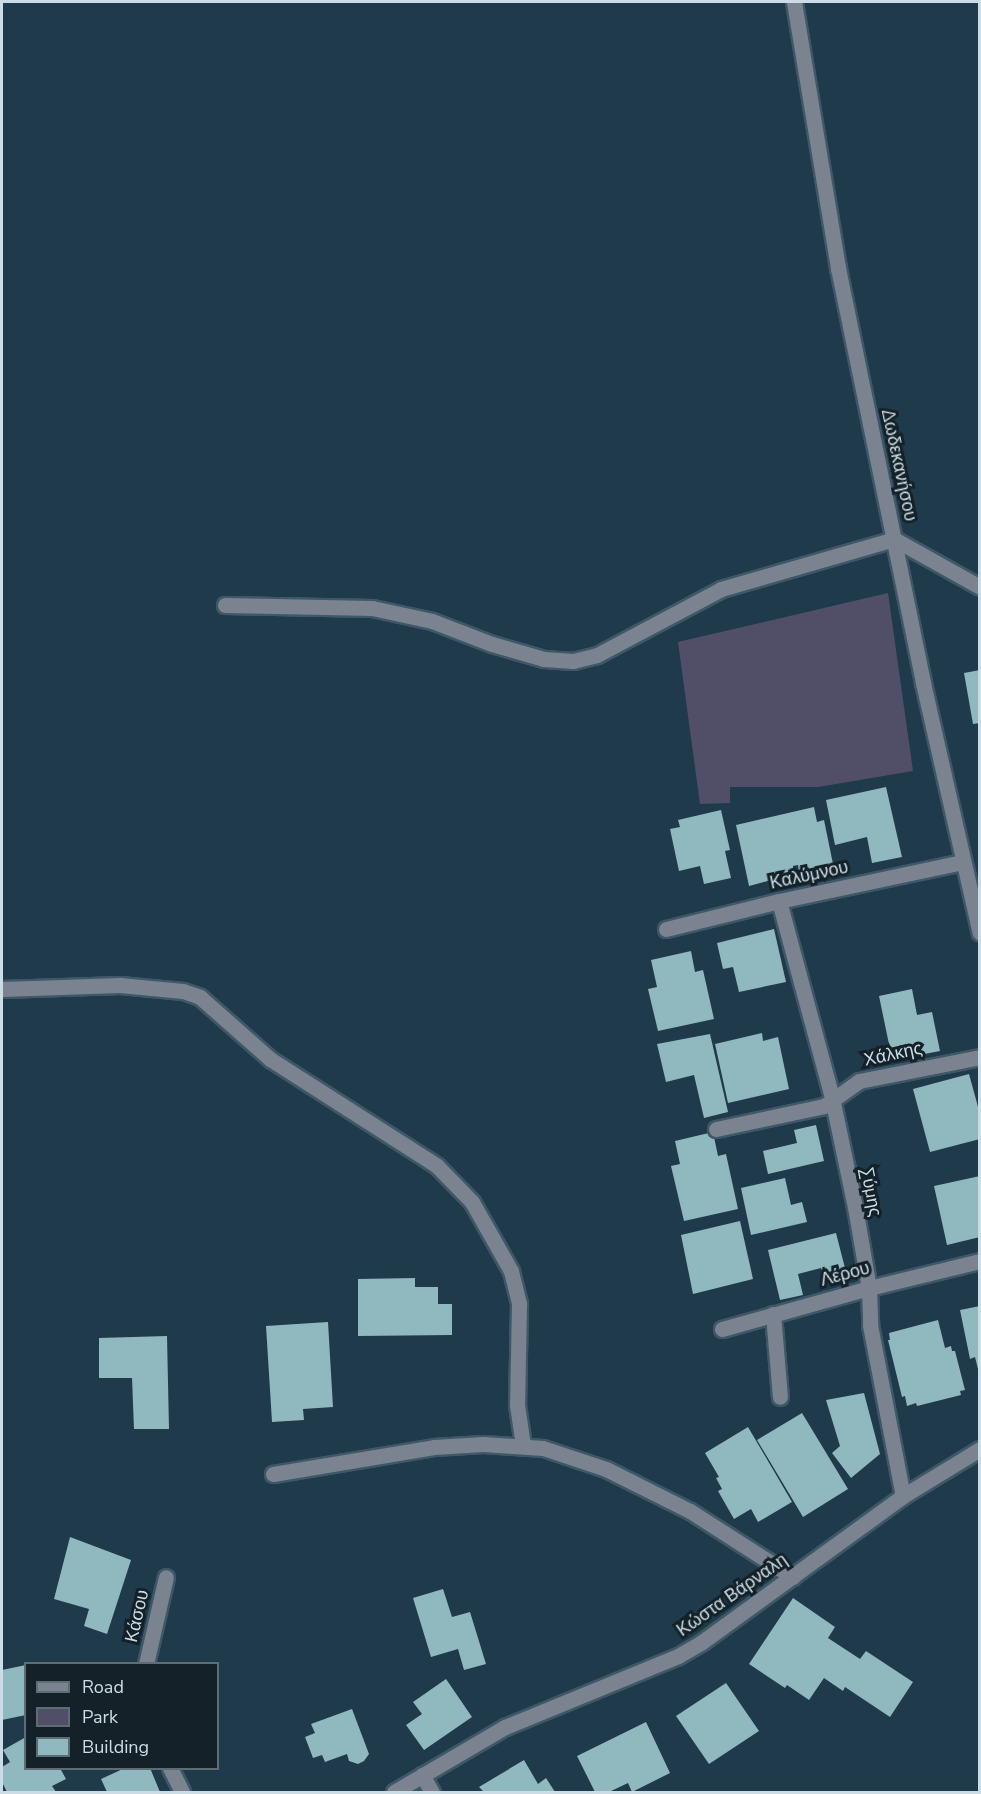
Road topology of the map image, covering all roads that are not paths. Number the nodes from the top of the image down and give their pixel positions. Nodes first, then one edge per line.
1 (794, 2) edge
2 (894, 539) junction
3 (980, 586) edge
4 (225, 605) dead end
5 (962, 862) junction
6 (779, 901) junction
7 (666, 929) dead end
8 (980, 933) edge
9 (2, 989) edge
10 (980, 1057) edge
11 (832, 1098) junction
12 (716, 1129) dead end
13 (980, 1261) edge
14 (868, 1288) junction
15 (773, 1314) junction
16 (722, 1329) dead end
17 (780, 1397) dead end
18 (523, 1445) junction
19 (980, 1449) edge
20 (273, 1474) dead end
21 (903, 1496) junction
22 (166, 1577) dead end
23 (793, 1577) junction
24 (146, 1662) edge
25 (171, 1770) edge
26 (422, 1775) junction
27 (182, 1792) edge
28 (394, 1792) edge
29 (432, 1792) edge

1 - 2 street, Δωδεκανήσου
2 - 3 street
2 - 4 street
2 - 5 street, Δωδεκανήσου
5 - 6 street, Καλύμνου
5 - 8 street, Δωδεκανήσου
6 - 7 street, Καλύμνου
6 - 11 street, Σύμης
9 - 18 street
10 - 11 street, Χάλκης
11 - 12 street, Χάλκης
11 - 14 street, Σύμης
13 - 14 street, Λέρου
14 - 15 street, Λέρου
14 - 21 street, Σύμης
15 - 16 street, Λέρου
15 - 17 street
18 - 20 street
18 - 23 street
19 - 21 street, Κώστα Βάρναλη
21 - 23 street, Κώστα Βάρναλη
22 - 24 street, Κάσου
23 - 26 street, Κώστα Βάρναλη
25 - 27 street
26 - 28 street, Κώστα Βάρναλη
26 - 29 street

